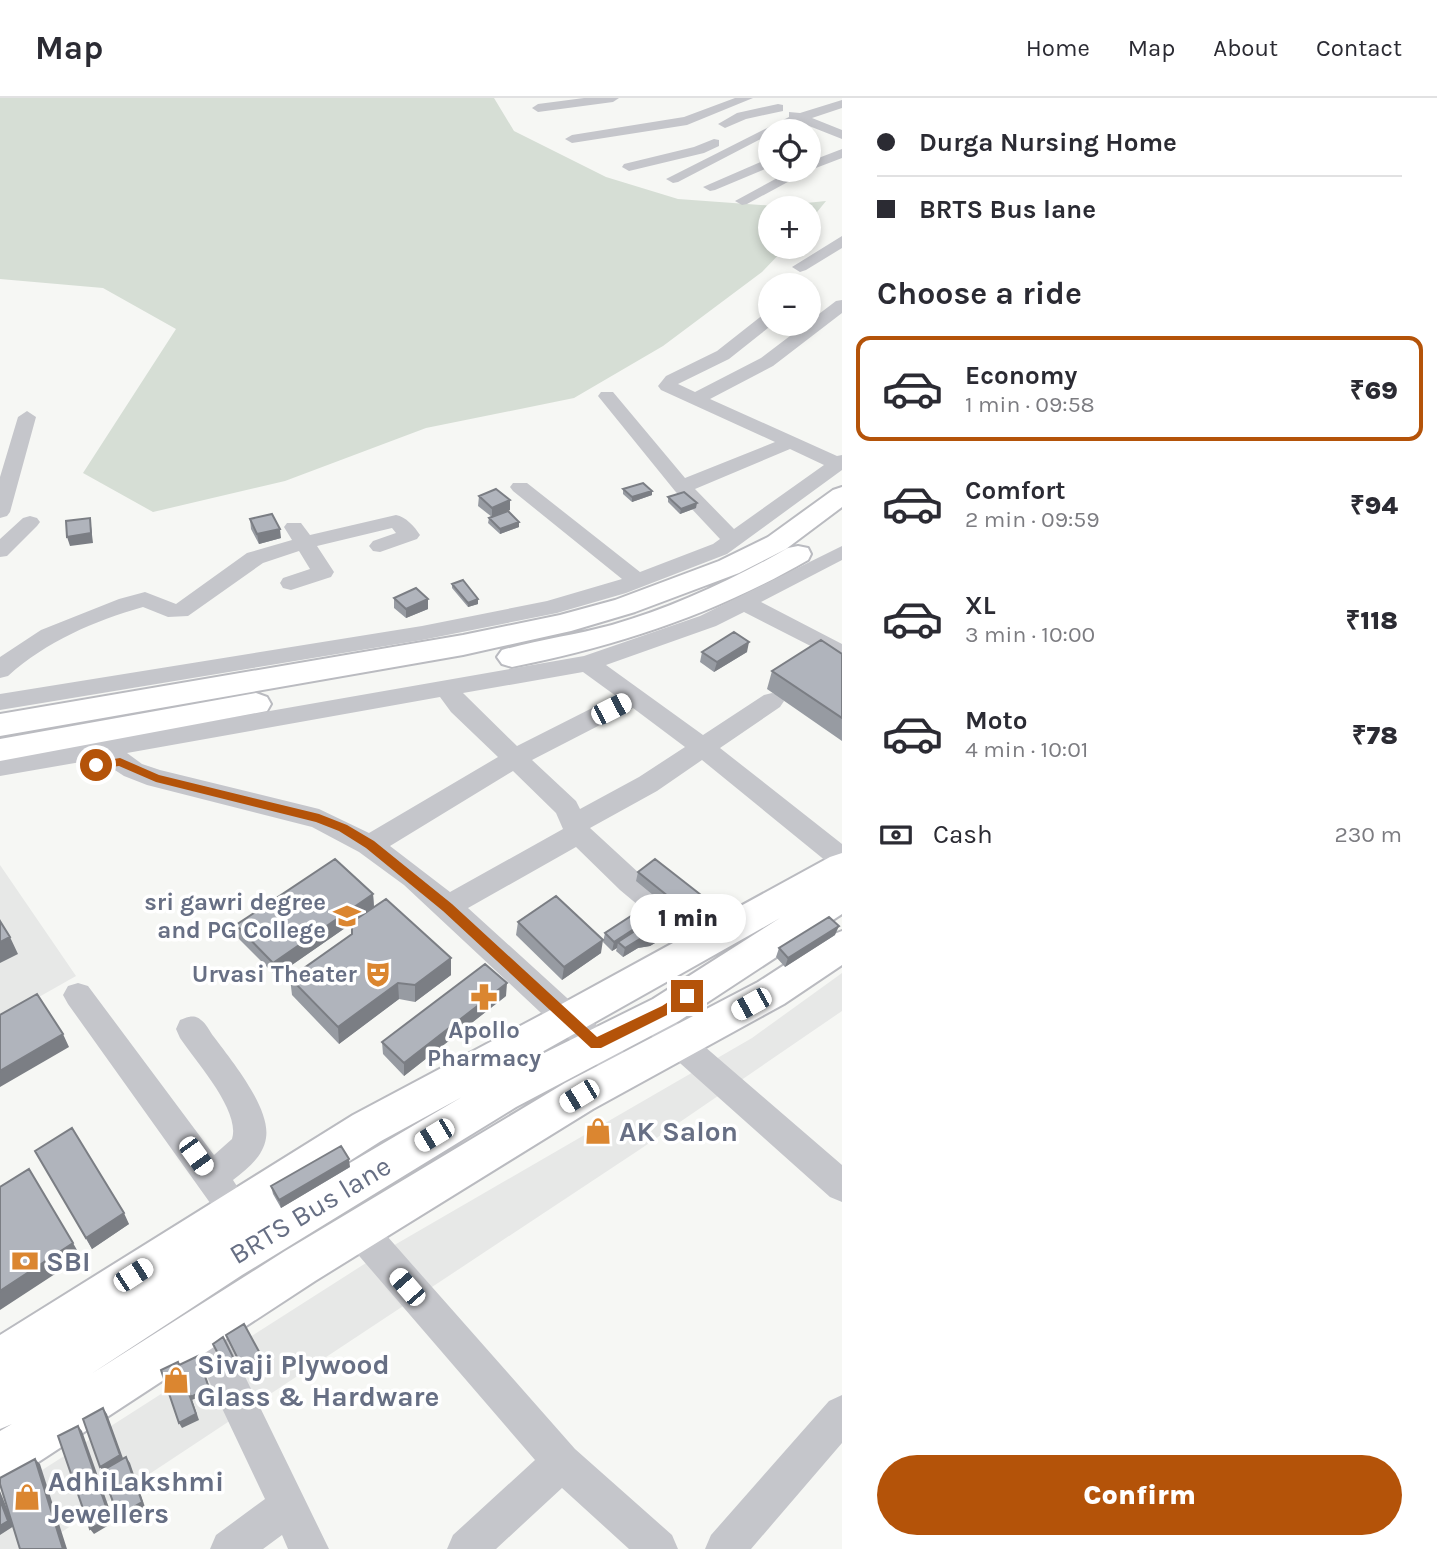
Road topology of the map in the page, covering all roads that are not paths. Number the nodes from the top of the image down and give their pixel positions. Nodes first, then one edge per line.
1 (613, 98) edge
2 (712, 98) edge
3 (747, 98) edge
4 (758, 98) edge
5 (803, 102) dead end
6 (842, 104) edge
7 (538, 108) dead end
8 (780, 108) junction
9 (667, 115) dead end
10 (798, 117) junction
11 (737, 118) junction
12 (842, 118) edge
13 (802, 119) edge
14 (821, 123) edge
15 (821, 127) edge
16 (840, 133) edge
17 (572, 139) dead end
18 (821, 139) edge
19 (609, 140) dead end
20 (842, 153) edge
21 (821, 162) edge
22 (629, 167) dead end
23 (758, 167) edge
24 (673, 179) dead end
25 (779, 182) edge
26 (710, 187) dead end
27 (742, 201) dead end
28 (842, 241) edge
29 (800, 267) dead end
30 (842, 305) edge
31 (758, 327) edge
32 (607, 396) dead end
33 (694, 400) junction
34 (27, 417) dead end
35 (792, 442) junction
36 (840, 462) edge
37 (520, 487) dead end
38 (682, 487) junction
39 (842, 495) edge
40 (0, 512) edge
41 (30, 522) dead end
42 (842, 522) edge
43 (299, 535) junction
44 (733, 541) junction
45 (380, 546) dead end
46 (0, 551) edge
47 (842, 552) edge
48 (638, 581) junction
49 (291, 583) dead end
50 (745, 603) junction
51 (569, 635) junction
52 (842, 654) edge
53 (1, 666) edge
54 (447, 689) junction
55 (635, 696) junction
56 (772, 701) dead end
57 (0, 702) edge
58 (0, 725) edge
59 (704, 748) junction
60 (0, 750) edge
61 (112, 756) junction
62 (515, 758) junction
63 (0, 767) edge
64 (0, 782) edge
65 (577, 828) junction
66 (370, 845) junction
67 (842, 859) edge
68 (842, 866) edge
69 (842, 897) edge
70 (447, 907) junction
71 (703, 943) junction
72 (842, 946) edge
73 (78, 995) dead end
74 (191, 1030) dead end
75 (664, 1031) junction
76 (597, 1045) junction
77 (211, 1176) junction
78 (842, 1186) edge
79 (235, 1210) junction
80 (360, 1231) junction
81 (202, 1328) junction
82 (0, 1362) edge
83 (0, 1405) edge
84 (842, 1414) edge
85 (0, 1459) edge
86 (562, 1462) junction
87 (289, 1505) junction
88 (230, 1549) edge
89 (309, 1549) edge
90 (467, 1549) edge
91 (658, 1549) edge
92 (725, 1549) edge

1 - 7 street
2 - 9 street
3 - 17 street
4 - 8 street
5 - 8 street
6 - 10 street
8 - 10 street
8 - 11 street
10 - 13 street
10 - 24 street
11 - 19 street
11 - 22 street
12 - 14 street
15 - 16 street
16 - 18 street
20 - 21 street
23 - 26 street
25 - 27 street
28 - 29 street
30 - 33 street
31 - 33 street
32 - 38 street
33 - 35 street
34 - 40 street
35 - 36 street
35 - 38 street
36 - 44 street
37 - 48 street
38 - 44 street
39 - 51 main road
41 - 46 street
42 - 51 main road
43 - 45 street
43 - 49 street
43 - 53 street
44 - 48 street
47 - 50 street
48 - 51 street
50 - 51 street
50 - 52 street
51 - 54 street
51 - 55 street
51 - 57 street
51 - 58 main road
51 - 60 main road
54 - 61 street
54 - 62 street
55 - 59 street
55 - 62 street
56 - 59 street
59 - 65 street
59 - 67 street
61 - 63 street
61 - 64 street
61 - 66 street
62 - 65 street
62 - 66 street
65 - 70 street
65 - 71 street
66 - 70 street
68 - 71 main road
69 - 75 main road
70 - 76 street
71 - 76 main road
72 - 75 main road
73 - 77 street
74 - 77 street
75 - 76 main road
75 - 78 street
76 - 79 main road
76 - 80 main road
76 - 83 main road, BRTS Bus lane
77 - 79 street
79 - 82 main road
80 - 81 main road
80 - 86 street
81 - 85 main road
81 - 87 street
84 - 92 street
86 - 90 street
86 - 91 street
87 - 88 street
87 - 89 street

